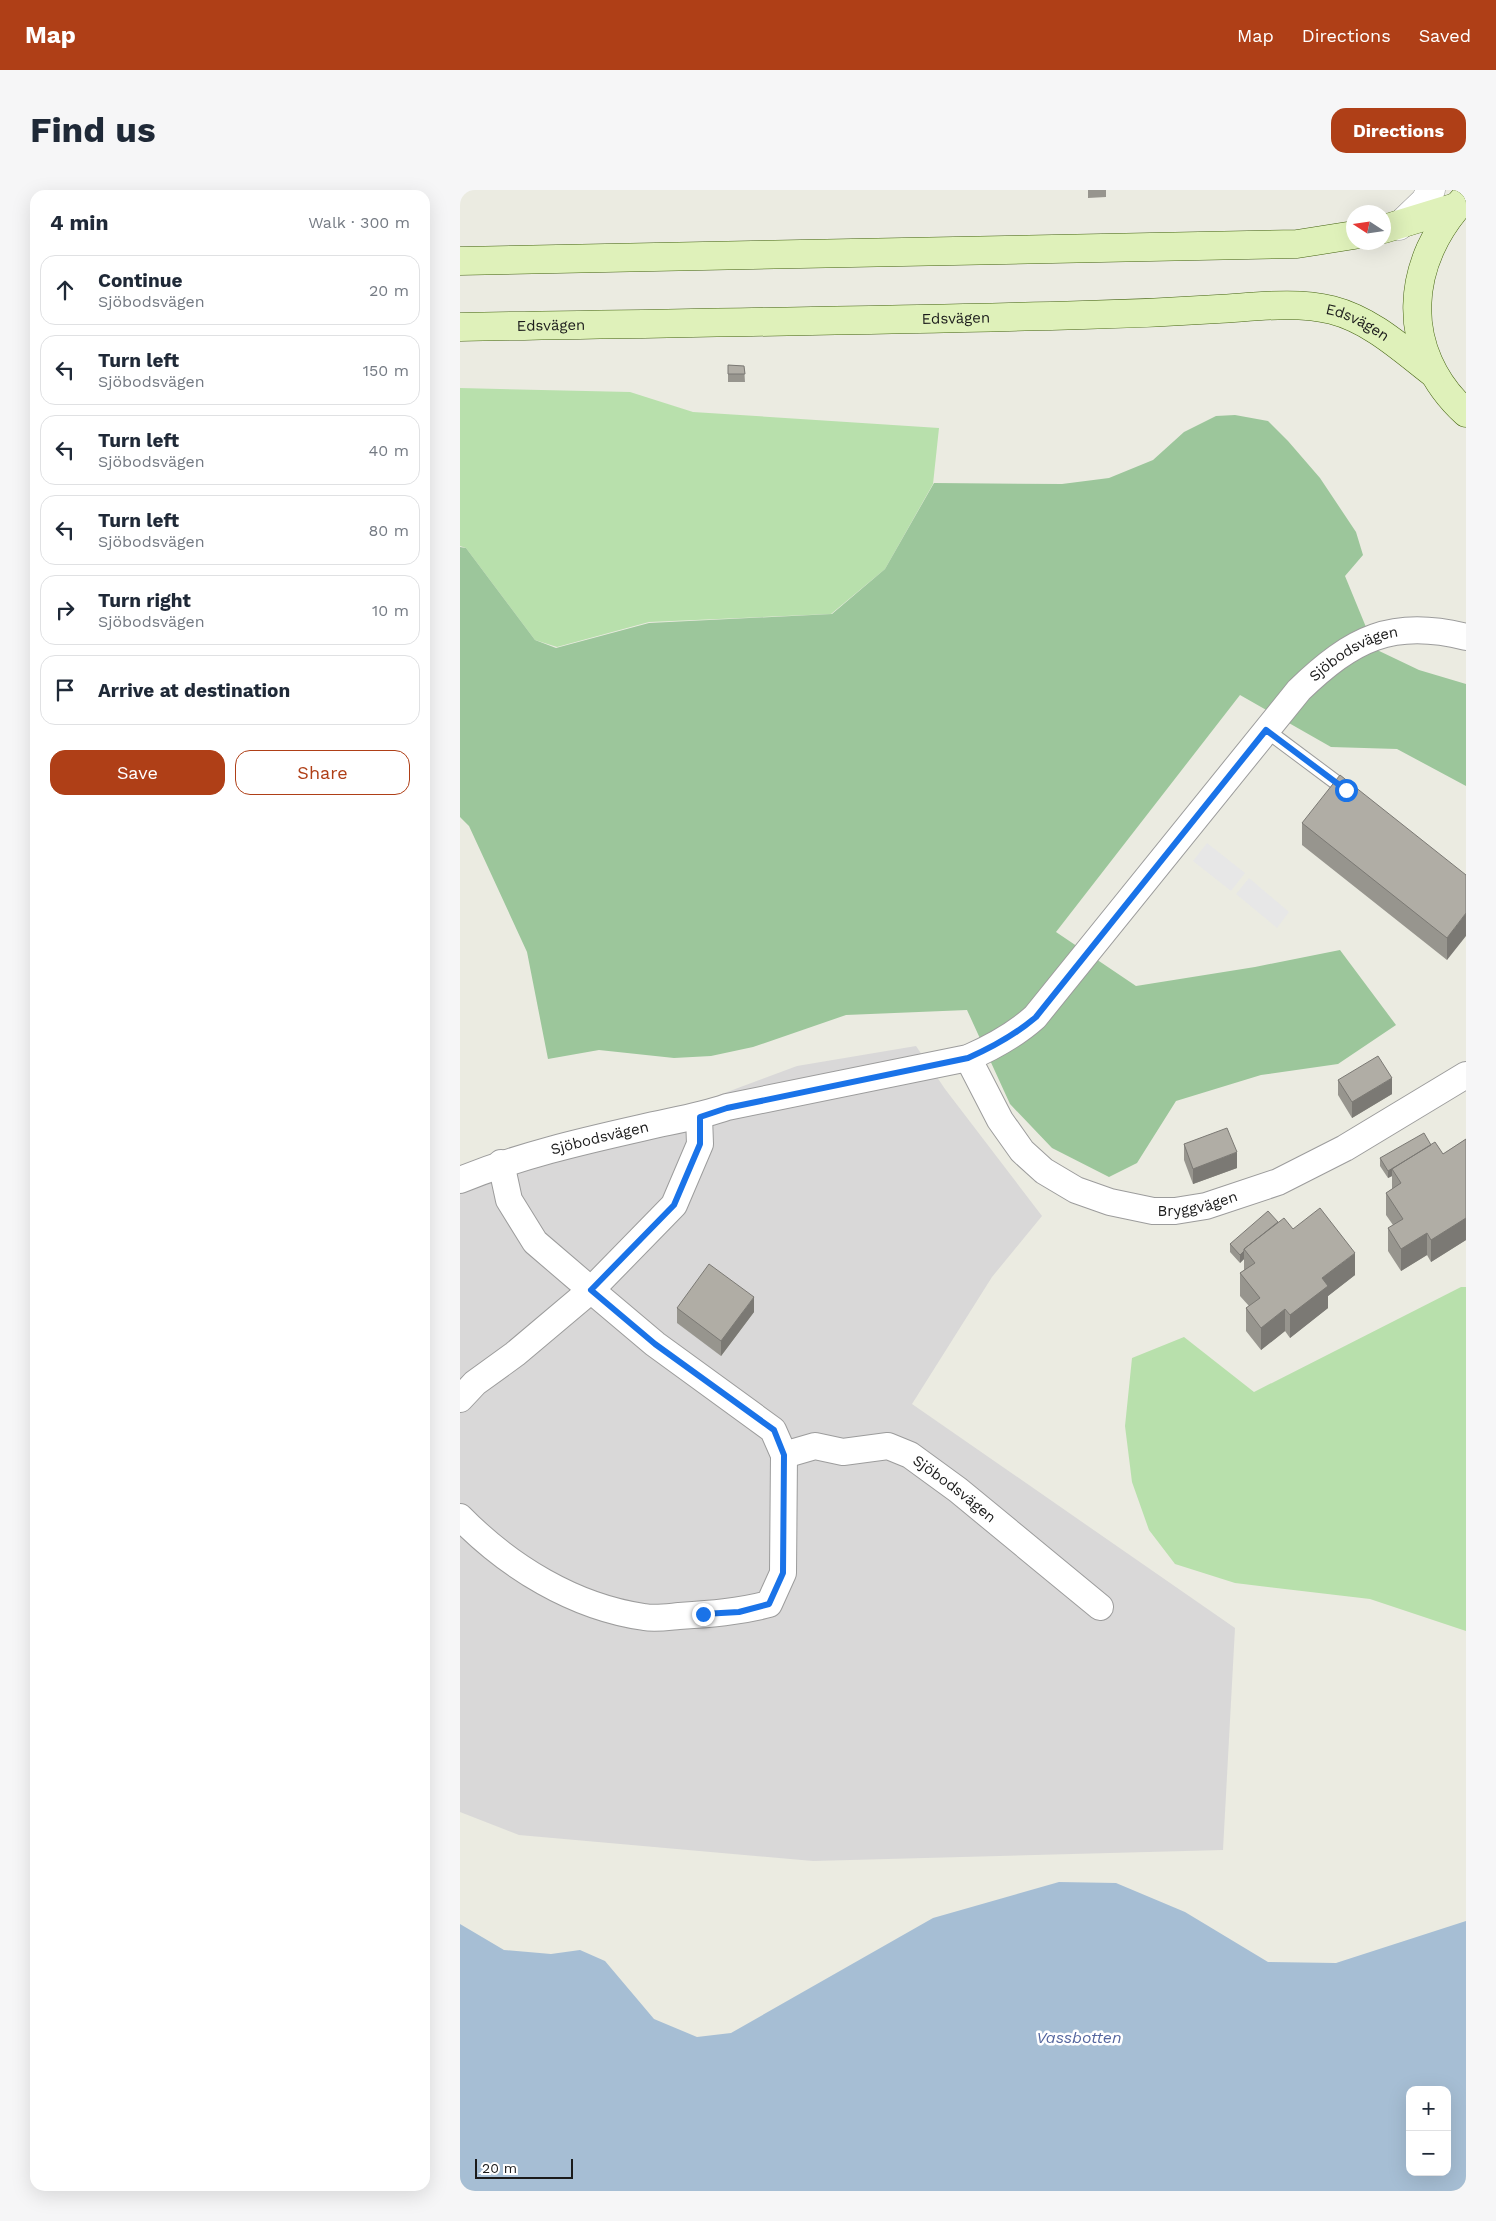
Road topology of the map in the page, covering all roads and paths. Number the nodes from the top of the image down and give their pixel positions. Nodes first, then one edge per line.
1 (1432, 190) edge
2 (1463, 197) edge
3 (1391, 227) edge
4 (1346, 236) edge
5 (460, 261) edge
6 (460, 327) edge
7 (1433, 373) junction
8 (1466, 413) edge
9 (1466, 637) edge
10 (1266, 730) junction
11 (1361, 802) edge
12 (968, 1058) junction
13 (1466, 1075) edge
14 (700, 1117) junction
15 (501, 1164) junction
16 (460, 1180) edge
17 (591, 1290) junction
18 (460, 1399) edge
19 (784, 1455) junction
20 (460, 1517) edge
21 (1100, 1607) dead end

1 - 3 street
2 - 3 main road
2 - 7 main road
4 - 5 main road
6 - 7 main road, Edsvägen
7 - 8 main road
9 - 10 street, Sjöbodsvägen
10 - 11 lane
10 - 12 street, Sjöbodsvägen
12 - 13 street, Bryggvägen
12 - 14 street, Sjöbodsvägen
14 - 15 street, Sjöbodsvägen
14 - 17 street
15 - 16 street, Sjöbodsvägen
15 - 17 street
17 - 18 street
17 - 19 street
19 - 20 street
19 - 21 street, Sjöbodsvägen

